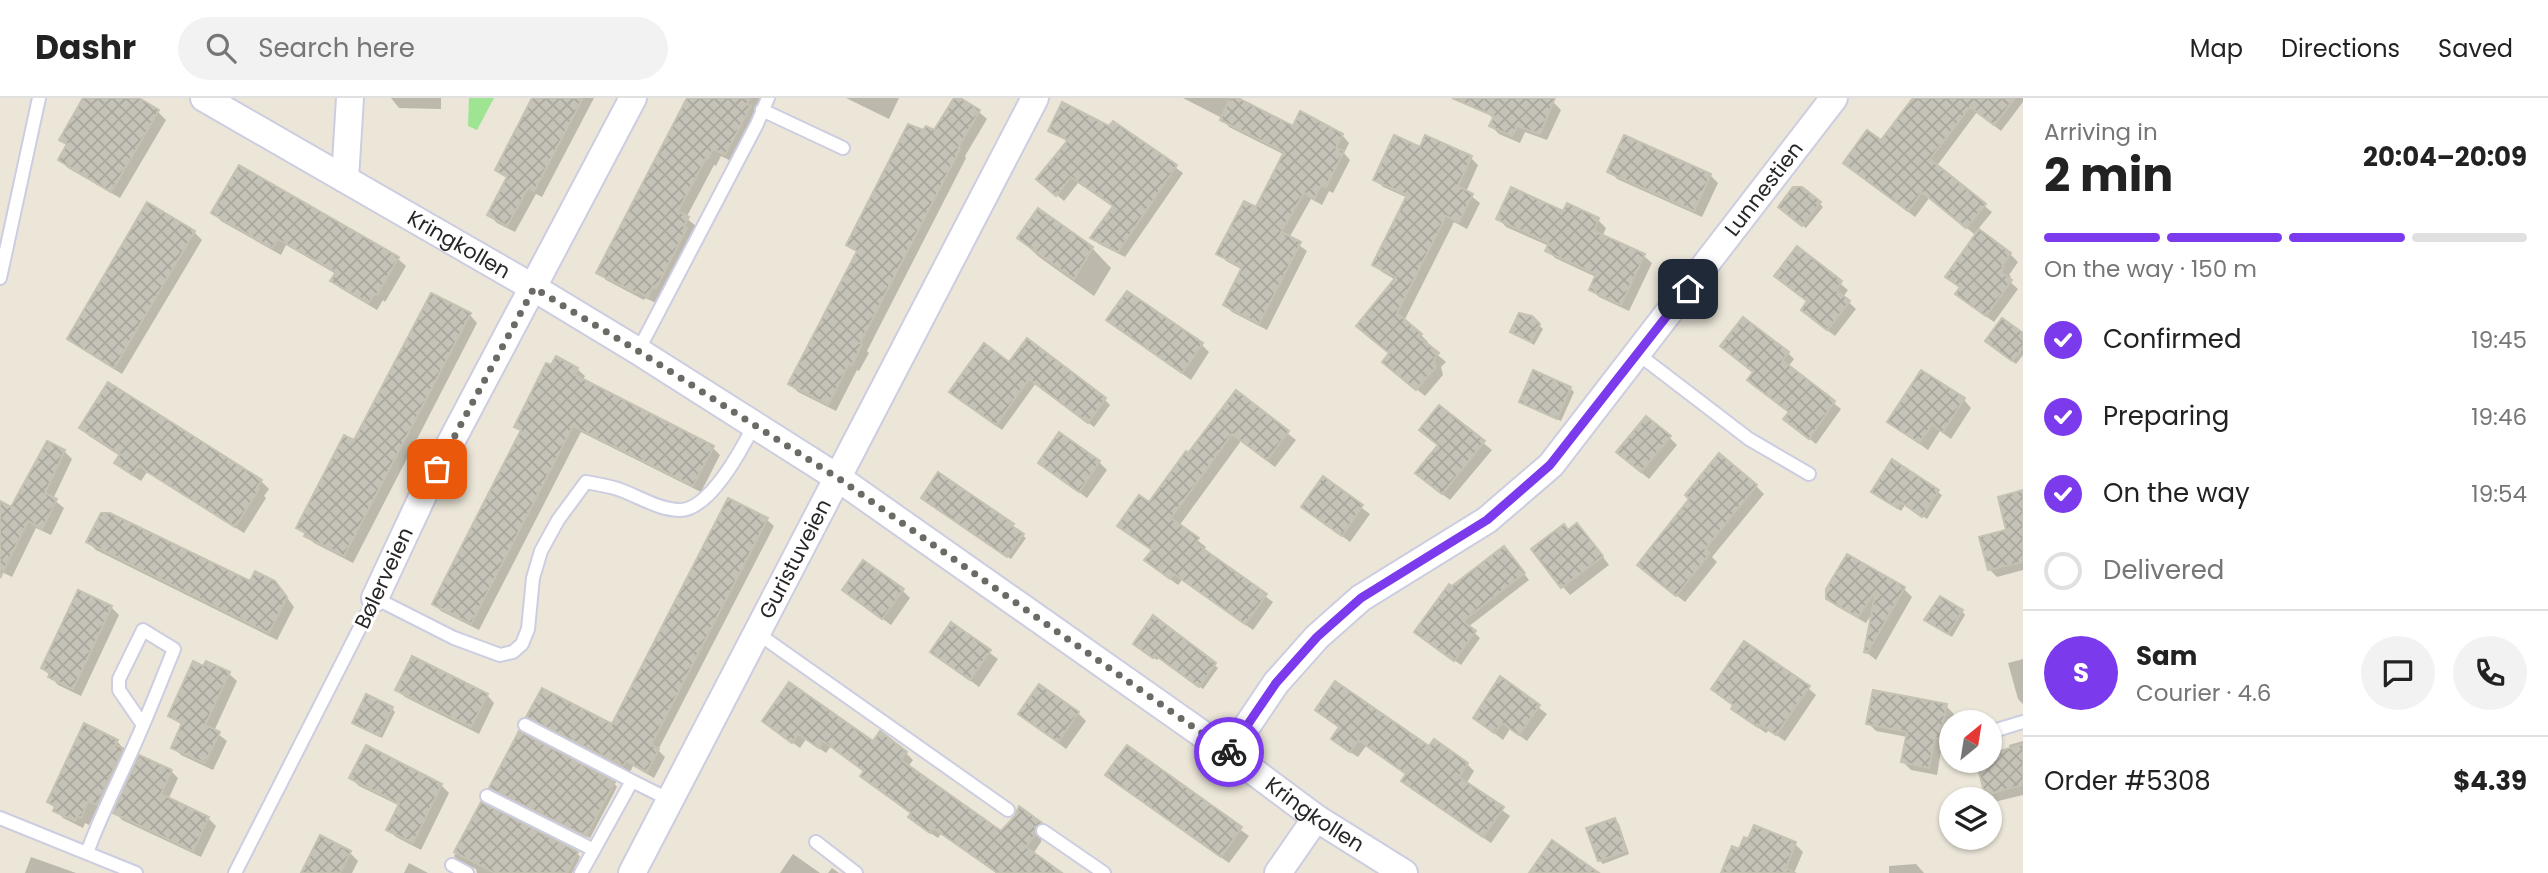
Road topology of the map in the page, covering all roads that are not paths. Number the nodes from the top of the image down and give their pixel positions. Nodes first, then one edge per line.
1 (39, 98) edge
2 (204, 98) edge
3 (349, 98) edge
4 (633, 98) edge
5 (1035, 98) edge
6 (1834, 98) edge
7 (765, 104) edge
8 (843, 148) dead end
9 (345, 179) junction
10 (0, 278) edge
11 (534, 288) junction
12 (638, 351) junction
13 (1638, 354) junction
14 (754, 425) junction
15 (1809, 474) dead end
16 (838, 478) junction
17 (375, 598) junction
18 (757, 633) junction
19 (2023, 722) edge
20 (143, 725) junction
21 (525, 725) dead end
22 (2002, 728) edge
23 (1229, 753) junction
24 (632, 781) junction
25 (487, 796) dead end
26 (670, 800) junction
27 (1008, 810) dead end
28 (0, 818) edge
29 (1316, 818) junction
30 (1043, 831) dead end
31 (816, 842) dead end
32 (594, 850) junction
33 (87, 853) junction
34 (452, 865) dead end
35 (136, 873) edge
36 (235, 873) edge
37 (467, 873) edge
38 (581, 873) edge
39 (632, 873) edge
40 (856, 873) edge
41 (1104, 873) edge
42 (1278, 873) edge
43 (1404, 873) edge

1 - 10 lane
2 - 9 street, Kringkollen
3 - 9 street
4 - 11 street, Bølerveien
5 - 16 street, Guristuveien
6 - 13 street, Lunnestien
7 - 8 lane
7 - 12 lane
9 - 11 street, Kringkollen
11 - 12 street, Kringkollen
11 - 17 street, Bølerveien
12 - 14 street, Kringkollen
13 - 15 lane
13 - 23 street, Lunnestien
14 - 16 street, Kringkollen
14 - 17 lane
16 - 18 street, Guristuveien
16 - 23 street, Kringkollen
17 - 36 lane, Bølerveien
18 - 26 street, Guristuveien
18 - 27 lane
19 - 22 lane
20 - 20 lane
20 - 33 lane
21 - 24 lane
23 - 29 street, Kringkollen
24 - 26 lane
24 - 32 lane
25 - 32 lane
26 - 39 street, Guristuveien
28 - 33 lane
29 - 42 street
29 - 43 street, Kringkollen
30 - 41 lane
31 - 40 lane
32 - 38 lane
33 - 35 lane
34 - 37 lane

